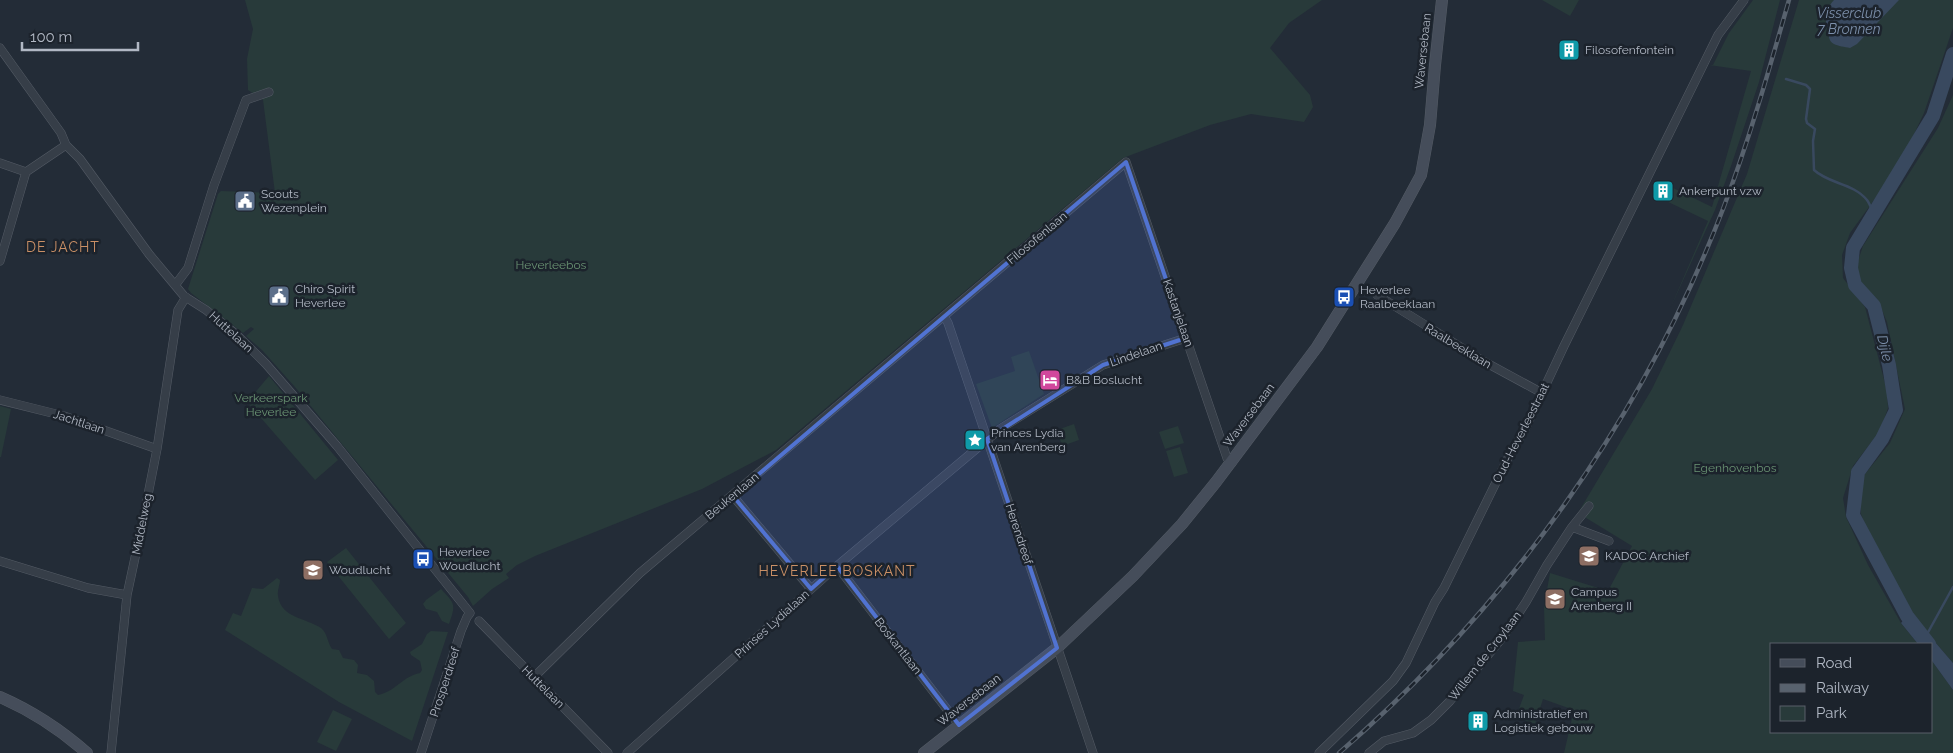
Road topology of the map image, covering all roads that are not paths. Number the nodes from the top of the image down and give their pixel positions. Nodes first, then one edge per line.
1 (1442, 0) edge
2 (1744, 0) edge
3 (0, 48) edge
4 (269, 92) dead end
5 (66, 145) junction
6 (1126, 162) joint
7 (0, 164) edge
8 (26, 172) junction
9 (0, 261) edge
10 (176, 284) junction
11 (1377, 295) dead end
12 (186, 297) junction
13 (946, 314) junction
14 (938, 322) joint
15 (1186, 338) junction
16 (1542, 393) junction
17 (0, 400) edge
18 (987, 440) junction
19 (157, 449) junction
20 (1232, 462) junction
21 (733, 496) junction
22 (1588, 506) dead end
23 (1572, 527) junction
24 (1609, 541) dead end
25 (0, 561) edge
26 (837, 566) junction
27 (811, 589) junction
28 (127, 595) junction
29 (470, 613) joint
30 (479, 621) dead end
31 (1057, 648) junction
32 (533, 678) junction
33 (0, 697) edge
34 (960, 725) junction
35 (80, 751) edge
36 (111, 753) edge
37 (421, 753) edge
38 (608, 753) edge
39 (627, 753) edge
40 (924, 753) edge
41 (1093, 753) edge
42 (1319, 753) edge
43 (1369, 753) edge

1 - 20 street, Waversebaan
2 - 16 street, Oud-Heverleestraat
3 - 5 street, Huttelaan
4 - 10 street
5 - 8 street
5 - 10 street, Huttelaan
6 - 13 street, Filosofenlaan
6 - 15 street, Kastanjelaan
7 - 8 street
8 - 9 street
10 - 12 street, Huttelaan
11 - 16 street, Raalbeeklaan
12 - 19 street, Middelweg
12 - 29 street, Huttelaan
13 - 14 street, Filosofenlaan
13 - 18 street, Herendreef
14 - 21 street, Beukenlaan
15 - 18 street, Lindelaan
15 - 20 street, Kastanjelaan
16 - 42 street, Oud-Heverleestraat
17 - 19 street, Jachtlaan
18 - 26 street, Prinses Lydialaan
18 - 31 street, Herendreef
19 - 28 street, Middelweg
20 - 31 street, Waversebaan
21 - 27 street
21 - 32 street, Beukenlaan
22 - 23 street, Willem de Croylaan
23 - 24 street
23 - 43 street, Willem de Croylaan
25 - 28 street
26 - 27 street, Prinses Lydialaan
26 - 34 street, Boskantlaan
27 - 39 street, Prinses Lydialaan
28 - 36 street, Middelweg
29 - 37 street, Prosperdreef
30 - 32 street, Huttelaan
31 - 34 street, Waversebaan
31 - 41 street, Herendreef
32 - 38 street, Huttelaan
33 - 35 street
34 - 40 street, Waversebaan

